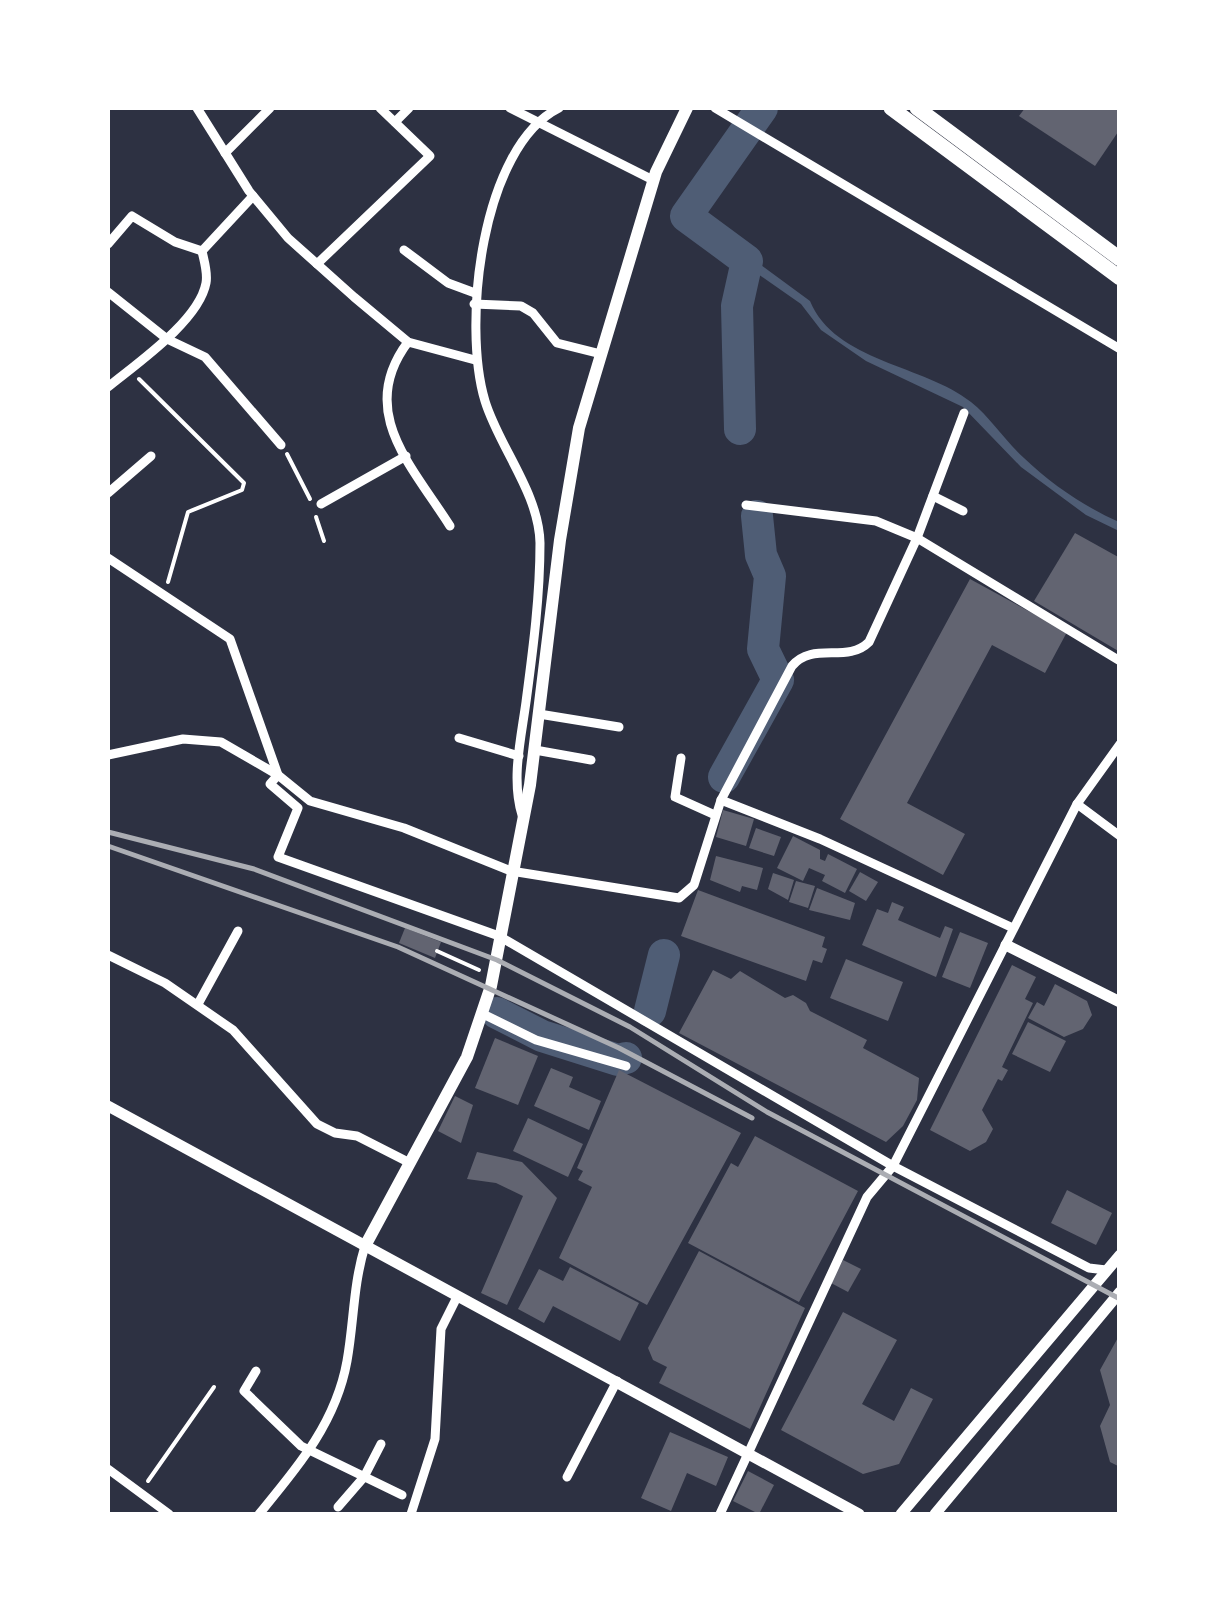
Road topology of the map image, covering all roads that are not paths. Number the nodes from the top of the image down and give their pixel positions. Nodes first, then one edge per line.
1 (198, 108) edge
2 (270, 108) edge
3 (380, 108) edge
4 (409, 108) edge
5 (510, 108) edge
6 (559, 108) edge
7 (687, 108) edge
8 (715, 108) edge
9 (917, 108) edge
10 (895, 109) edge
11 (394, 122) junction
12 (536, 122) junction
13 (225, 152) junction
14 (653, 180) junction
15 (253, 196) junction
16 (108, 244) edge
17 (202, 250) junction
18 (404, 250) dead end
19 (1120, 258) edge
20 (317, 264) junction
21 (1120, 278) edge
22 (108, 292) edge
23 (474, 298) junction
24 (167, 339) junction
25 (408, 342) junction
26 (1120, 349) edge
27 (601, 354) junction
28 (476, 360) junction
29 (108, 387) edge
30 (964, 413) dead end
31 (281, 445) road end
32 (151, 456) dead end
33 (406, 456) junction
34 (108, 493) edge
35 (932, 496) junction
36 (320, 504) dead end
37 (746, 506) dead end
38 (963, 511) dead end
39 (450, 526) dead end
40 (917, 538) junction
41 (108, 558) edge
42 (1120, 661) edge
43 (539, 714) junction
44 (619, 727) dead end
45 (459, 738) dead end
46 (1120, 744) edge
47 (534, 750) junction
48 (108, 755) edge
49 (519, 756) junction
50 (681, 758) dead end
51 (591, 760) dead end
52 (278, 775) junction
53 (720, 800) junction
54 (1077, 804) junction
55 (716, 816) junction
56 (523, 818) junction
57 (1120, 836) edge
58 (511, 871) junction
59 (1014, 928) junction
60 (238, 930) dead end
61 (500, 936) junction
62 (1006, 945) junction
63 (108, 955) edge
64 (1120, 1002) edge
65 (198, 1004) junction
66 (482, 1014) junction
67 (626, 1066) dead end
68 (108, 1106) edge
69 (410, 1163) junction
70 (893, 1166) junction
71 (365, 1246) junction
72 (1120, 1255) edge
73 (1106, 1270) junction
74 (1120, 1292) edge
75 (457, 1297) junction
76 (256, 1372) dead end
77 (617, 1382) junction
78 (380, 1444) dead end
79 (312, 1451) junction
80 (748, 1451) junction
81 (108, 1469) edge
82 (364, 1477) junction
83 (567, 1477) dead end
84 (402, 1495) dead end
85 (338, 1507) dead end
86 (169, 1514) edge
87 (258, 1514) edge
88 (411, 1514) edge
89 (720, 1514) edge
90 (858, 1514) edge
91 (901, 1514) edge
92 (935, 1514) edge

1 - 13 street
2 - 13 street
3 - 11 street
4 - 11 street
5 - 12 street
6 - 12 street
7 - 14 main road
8 - 26 street
9 - 19 highway
10 - 21 highway
11 - 20 street
12 - 14 street
12 - 23 street
13 - 15 street
14 - 27 main road
15 - 17 street
15 - 20 street
16 - 17 street
17 - 24 street
18 - 23 street
20 - 25 street
22 - 24 street
23 - 27 street
23 - 28 street
24 - 29 street
24 - 31 street
25 - 28 street
25 - 33 street
27 - 43 main road
28 - 49 street
30 - 35 street
32 - 34 street
33 - 36 street
33 - 39 street
35 - 38 street
35 - 40 street
37 - 40 street
40 - 42 street
40 - 53 street
41 - 52 street
43 - 44 street
43 - 47 main road
45 - 49 street
46 - 54 street
47 - 51 street
47 - 56 main road
48 - 52 street
49 - 56 street
50 - 55 street
52 - 58 street
52 - 61 street
53 - 55 street
53 - 59 street
54 - 57 street
54 - 59 street
55 - 58 street
56 - 58 main road
58 - 61 main road
59 - 62 street
60 - 65 street
61 - 66 main road
61 - 70 street
62 - 64 street
62 - 70 street
63 - 65 street
65 - 69 street
66 - 67 street
66 - 69 main road
68 - 71 street
69 - 71 main road
70 - 73 street
70 - 80 street
71 - 75 street
71 - 79 street
72 - 73 street
73 - 91 street
74 - 92 street
75 - 77 street
75 - 88 street
76 - 79 street
77 - 80 street
77 - 83 street
78 - 82 street
79 - 82 street
79 - 87 street
80 - 89 street
80 - 90 street
81 - 86 street
82 - 84 street
82 - 85 street

